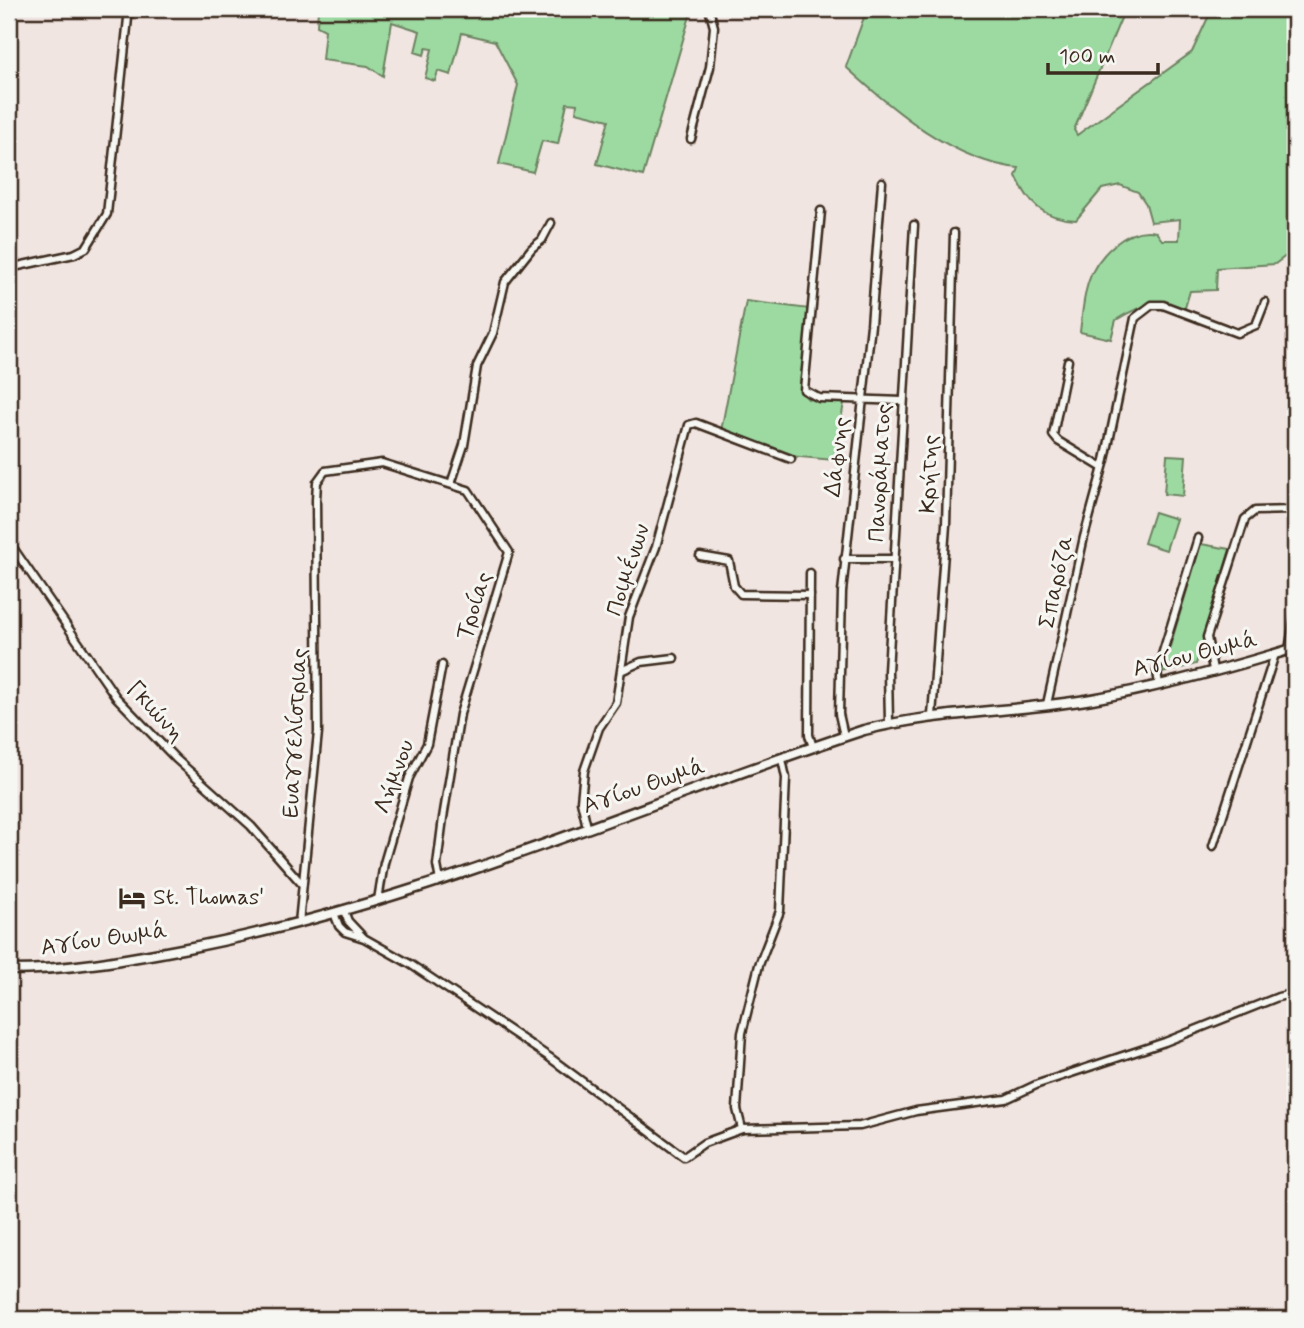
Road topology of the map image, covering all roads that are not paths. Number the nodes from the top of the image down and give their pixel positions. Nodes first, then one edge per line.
1 (129, 9) edge
2 (709, 9) edge
3 (691, 139) dead end
4 (882, 182) dead end
5 (821, 211) dead end
6 (551, 223) dead end
7 (914, 225) dead end
8 (954, 233) dead end
9 (9, 268) edge
10 (1265, 302) dead end
11 (1069, 361) dead end
12 (863, 399) junction
13 (903, 401) junction
14 (791, 459) dead end
15 (1101, 467) junction
16 (451, 484) junction
17 (1295, 510) edge
18 (1198, 538) dead end
19 (9, 542) edge
20 (316, 545) joint
21 (700, 556) dead end
22 (844, 559) junction
23 (894, 559) junction
24 (810, 573) dead end
25 (810, 595) junction
26 (1295, 615) edge
27 (1292, 649) edge
28 (1276, 654) junction
29 (674, 658) dead end
30 (442, 665) dead end
31 (623, 670) junction
32 (1213, 670) junction
33 (1159, 685) junction
34 (1047, 704) junction
35 (932, 716) junction
36 (889, 723) junction
37 (844, 736) junction
38 (813, 747) junction
39 (782, 759) junction
40 (587, 827) junction
41 (1213, 846) dead end
42 (440, 881) junction
43 (302, 884) junction
44 (378, 900) junction
45 (344, 911) junction
46 (334, 914) junction
47 (299, 923) junction
48 (364, 938) junction
49 (9, 970) edge
50 (1295, 993) edge
51 (741, 1129) junction

1 - 9 street
2 - 3 street
4 - 12 street, Δάφνης
5 - 12 street
6 - 16 street
7 - 13 street, Πανοράματος
8 - 35 street, Κρήτης
10 - 15 street, Σπαρόζα
11 - 15 street
12 - 13 street
12 - 22 street, Δάφνης
13 - 23 street, Πανοράματος
14 - 31 street, Ποιμένων
15 - 34 street, Σπαρόζα
16 - 20 street, Τροίας
16 - 42 street, Τροίας
17 - 32 street
18 - 33 street
19 - 43 street, Γκιώνη
20 - 43 street, Ευαγγελίστριας
21 - 25 street
22 - 23 street
22 - 37 street, Δάφνης
23 - 36 street, Πανοράματος
24 - 25 street
25 - 38 street
26 - 27 street
27 - 28 main road, Αγίου Θωμά
28 - 32 main road, Αγίου Θωμά
28 - 41 street
29 - 31 street
30 - 44 street, Λήμνου
31 - 40 street, Ποιμένων
32 - 33 main road, Αγίου Θωμά
33 - 34 main road, Αγίου Θωμά
34 - 35 main road, Αγίου Θωμά
35 - 36 main road, Αγίου Θωμά
36 - 37 main road, Αγίου Θωμά
37 - 38 main road, Αγίου Θωμά
38 - 39 main road, Αγίου Θωμά
39 - 40 main road, Αγίου Θωμά
39 - 51 street
40 - 42 main road, Αγίου Θωμά
42 - 44 main road, Αγίου Θωμά
43 - 47 street, Ευαγγελίστριας
44 - 45 main road, Αγίου Θωμά
45 - 46 main road, Αγίου Θωμά
45 - 48 street
46 - 47 main road, Αγίου Θωμά
46 - 48 street
47 - 49 main road, Αγίου Θωμά
48 - 51 street
50 - 51 street

